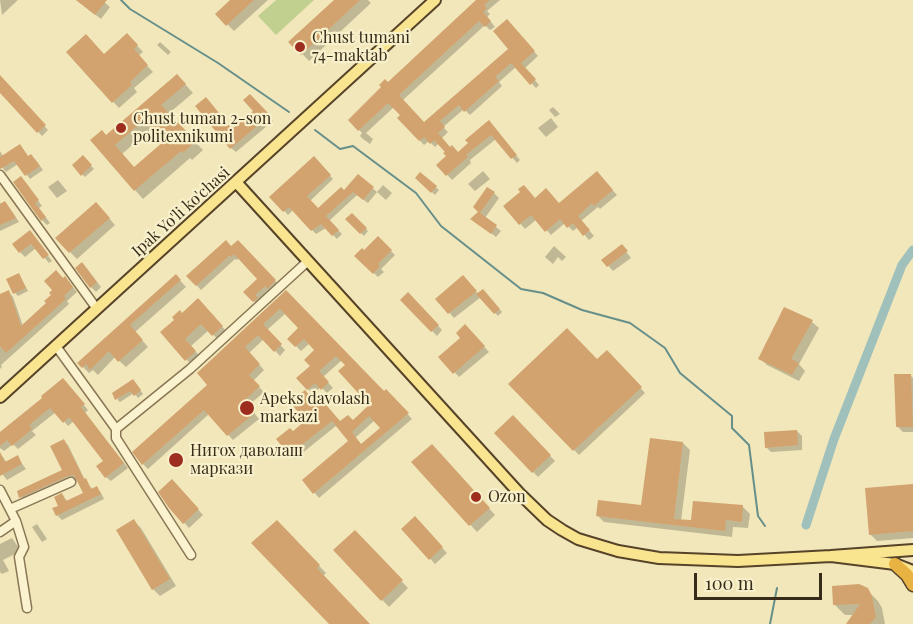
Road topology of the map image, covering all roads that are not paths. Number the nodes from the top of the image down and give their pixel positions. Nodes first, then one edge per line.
1 (435, 0) edge
2 (0, 176) edge
3 (236, 182) junction
4 (308, 261) junction
5 (97, 309) junction
6 (56, 346) junction
7 (0, 397) edge
8 (116, 429) junction
9 (71, 482) dead end
10 (0, 490) edge
11 (10, 509) junction
12 (15, 521) junction
13 (0, 532) edge
14 (913, 550) edge
15 (191, 555) dead end
16 (831, 556) junction
17 (895, 564) junction
18 (913, 571) edge
19 (913, 585) edge
20 (27, 608) dead end

1 - 3 main road, Ipak Yo'li ko'chasi
2 - 5 street
3 - 4 main road
3 - 5 main road, Ipak Yo'li ko'chasi
4 - 8 street
4 - 16 main road
5 - 6 main road, Ipak Yo'li ko'chasi
6 - 7 main road, Ipak Yo'li ko'chasi
6 - 8 street
8 - 15 street
9 - 11 street
10 - 11 street
11 - 12 street
12 - 13 street
12 - 20 street
14 - 16 main road
16 - 17 main road
17 - 18 main road
17 - 19 highway

